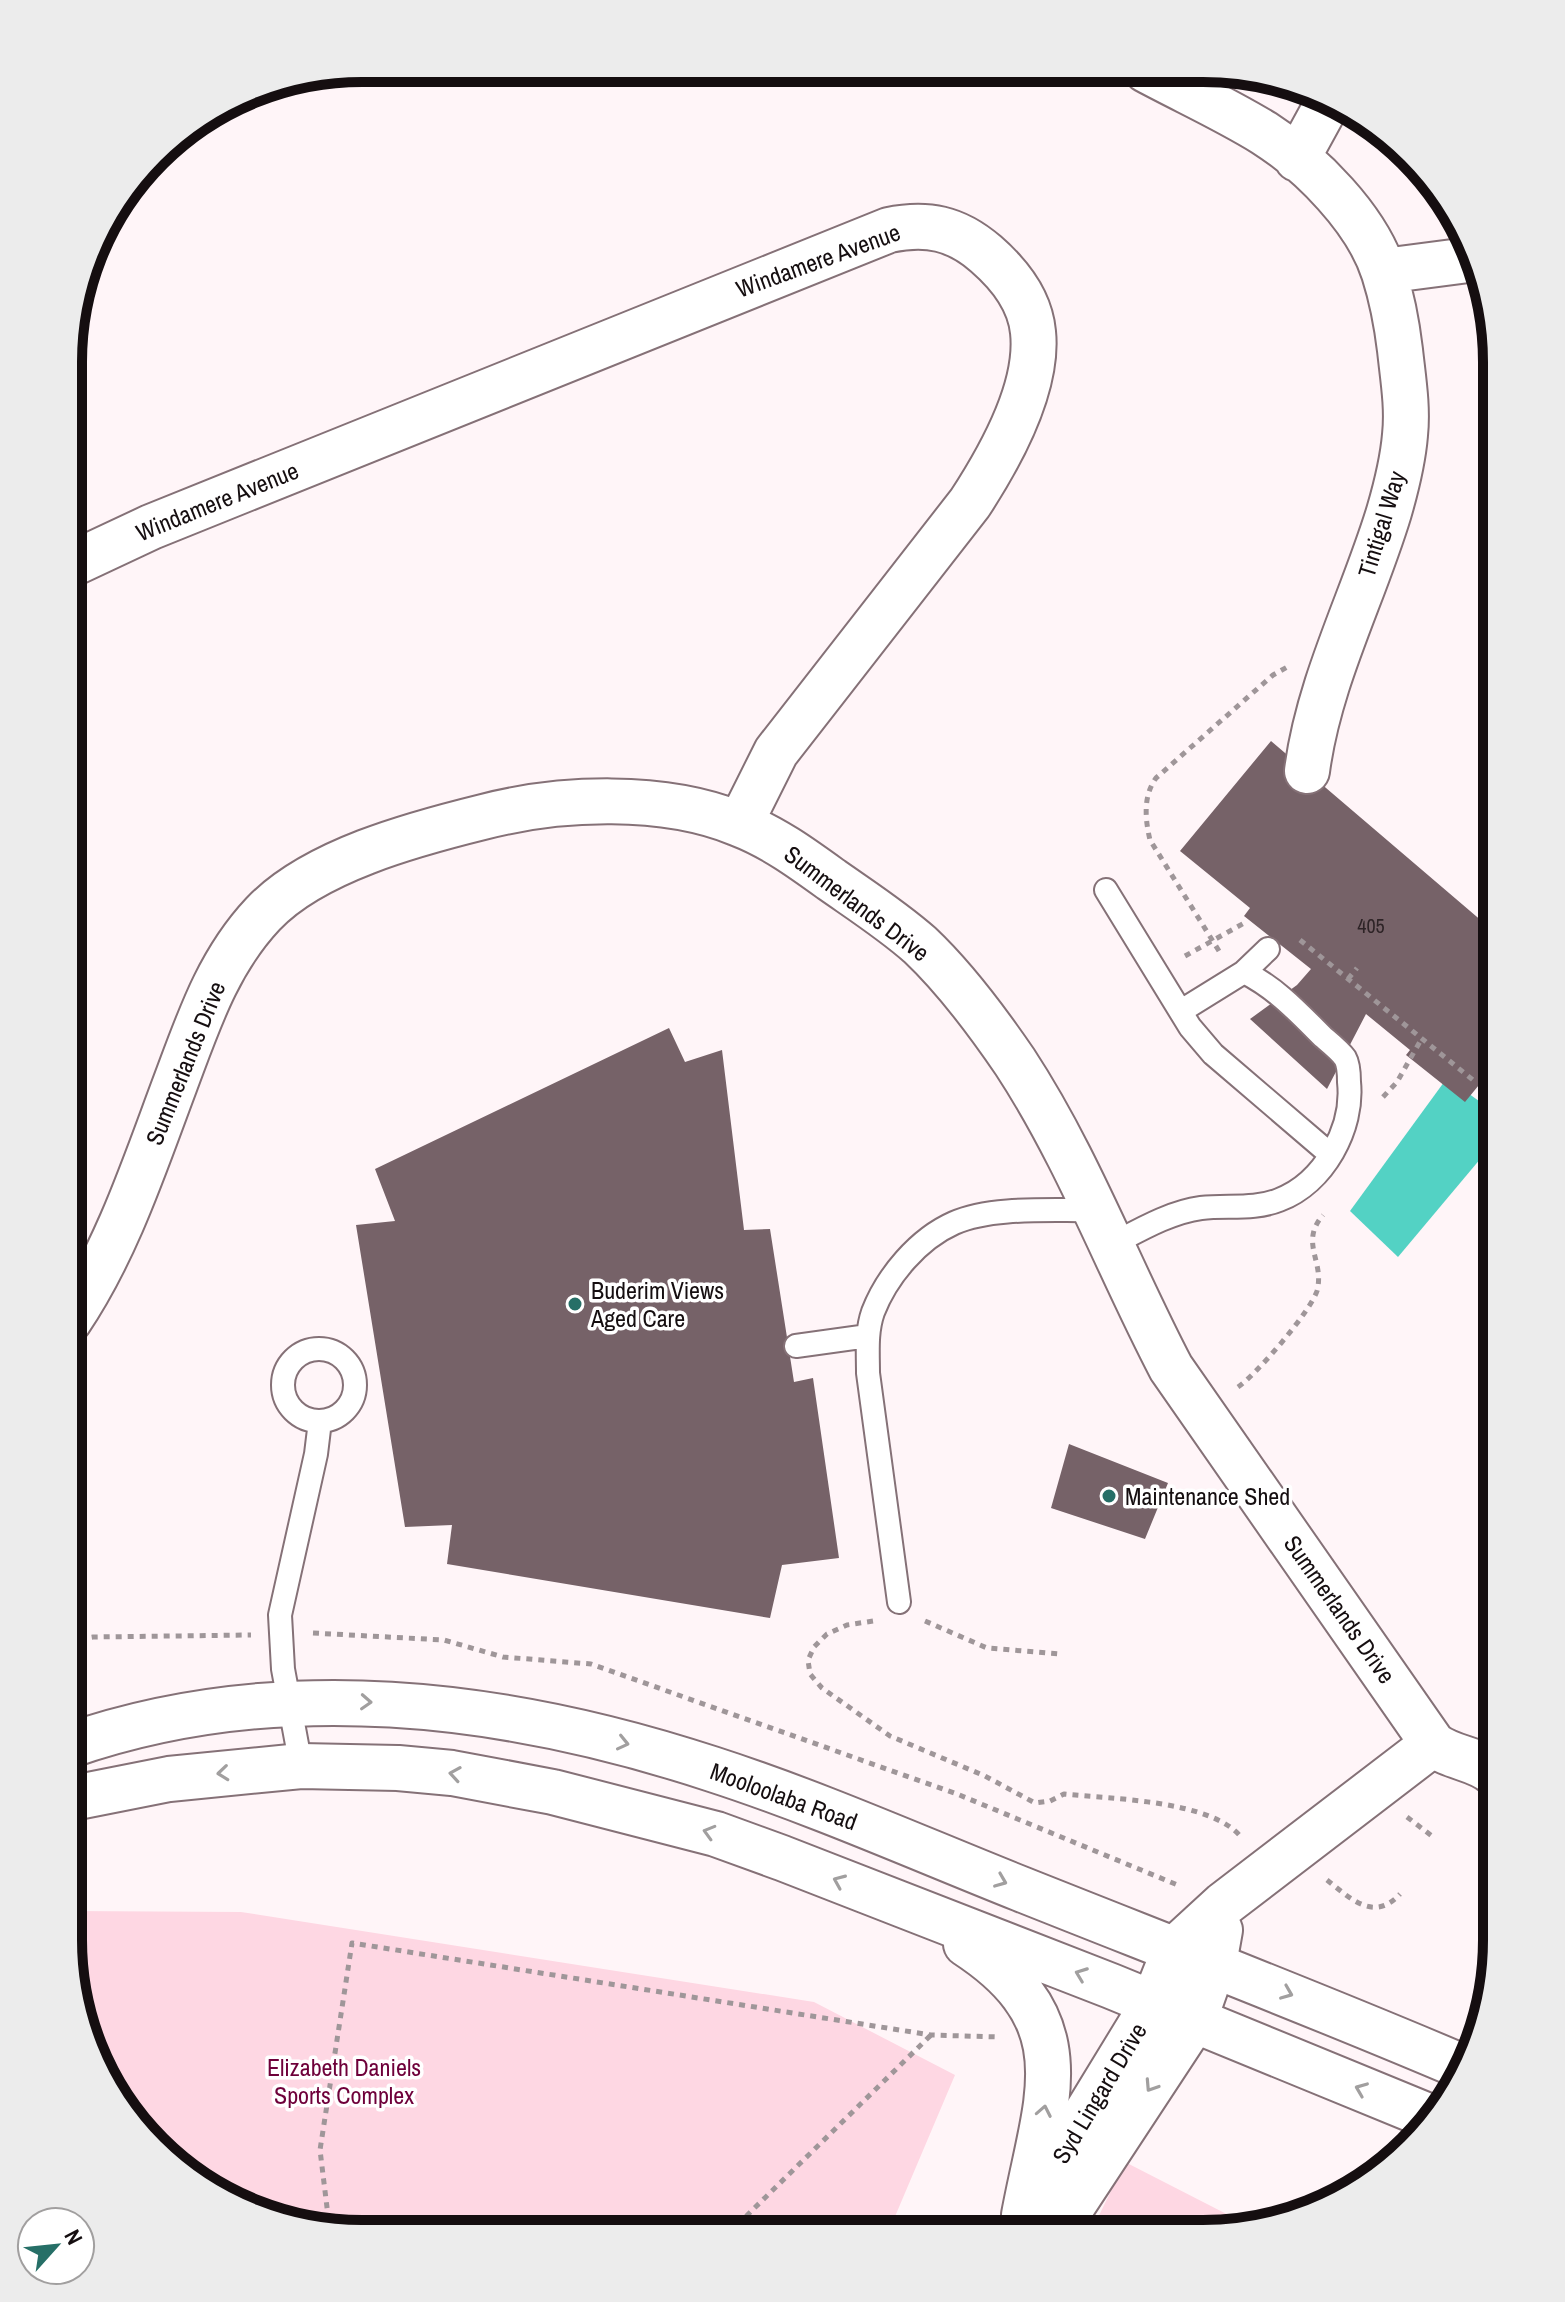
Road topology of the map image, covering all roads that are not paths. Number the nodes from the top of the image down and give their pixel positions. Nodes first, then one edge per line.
1 (1168, 82) edge
2 (1324, 110) edge
3 (1297, 159) junction
4 (1464, 261) edge
5 (1384, 271) junction
6 (82, 560) edge
7 (1307, 771) dead end
8 (740, 824) junction
9 (1106, 890) dead end
10 (1268, 949) dead end
11 (1244, 972) junction
12 (1181, 1011) junction
13 (1331, 1155) junction
14 (1103, 1227) junction
15 (82, 1300) edge
16 (868, 1336) junction
17 (796, 1346) dead end
18 (320, 1421) dead end
19 (906, 1609) road end
20 (289, 1702) junction
21 (82, 1742) edge
22 (1433, 1744) junction
23 (301, 1766) junction
24 (1482, 1766) edge
25 (82, 1796) edge
26 (896, 1904) junction
27 (1195, 1957) junction
28 (1153, 2004) junction
29 (1194, 2021) junction
30 (1454, 2064) edge
31 (1422, 2114) edge
32 (1032, 2220) edge
33 (1035, 2220) edge
34 (1037, 2220) edge

1 - 3 street, Tintigal Way
2 - 3 street
3 - 5 street, Tintigal Way
4 - 5 street
5 - 7 street, Tintigal Way
6 - 8 street, Windamere Avenue
8 - 14 street, Summerlands Drive
8 - 15 street, Summerlands Drive
9 - 12 lane
10 - 11 lane
11 - 12 lane
11 - 13 lane
12 - 13 lane
13 - 14 lane
14 - 16 lane
14 - 22 street, Summerlands Drive
16 - 17 lane
16 - 19 lane
18 - 20 lane
20 - 21 street, Mooloolaba Road
20 - 23 lane
20 -> 27 street, Mooloolaba Road
22 - 24 street, Summerlands Drive
22 - 27 street
23 -> 25 street
26 -> 23 street
28 -> 26 street
32 -> 26 street
27 - 28 street, Syd Lingard Drive
27 - 29 street, Syd Lingard Drive
27 -> 30 street, Mooloolaba Road
28 - 29 street
28 - 33 street, Syd Lingard Drive
31 -> 29 street
29 -> 34 street, Syd Lingard Drive

